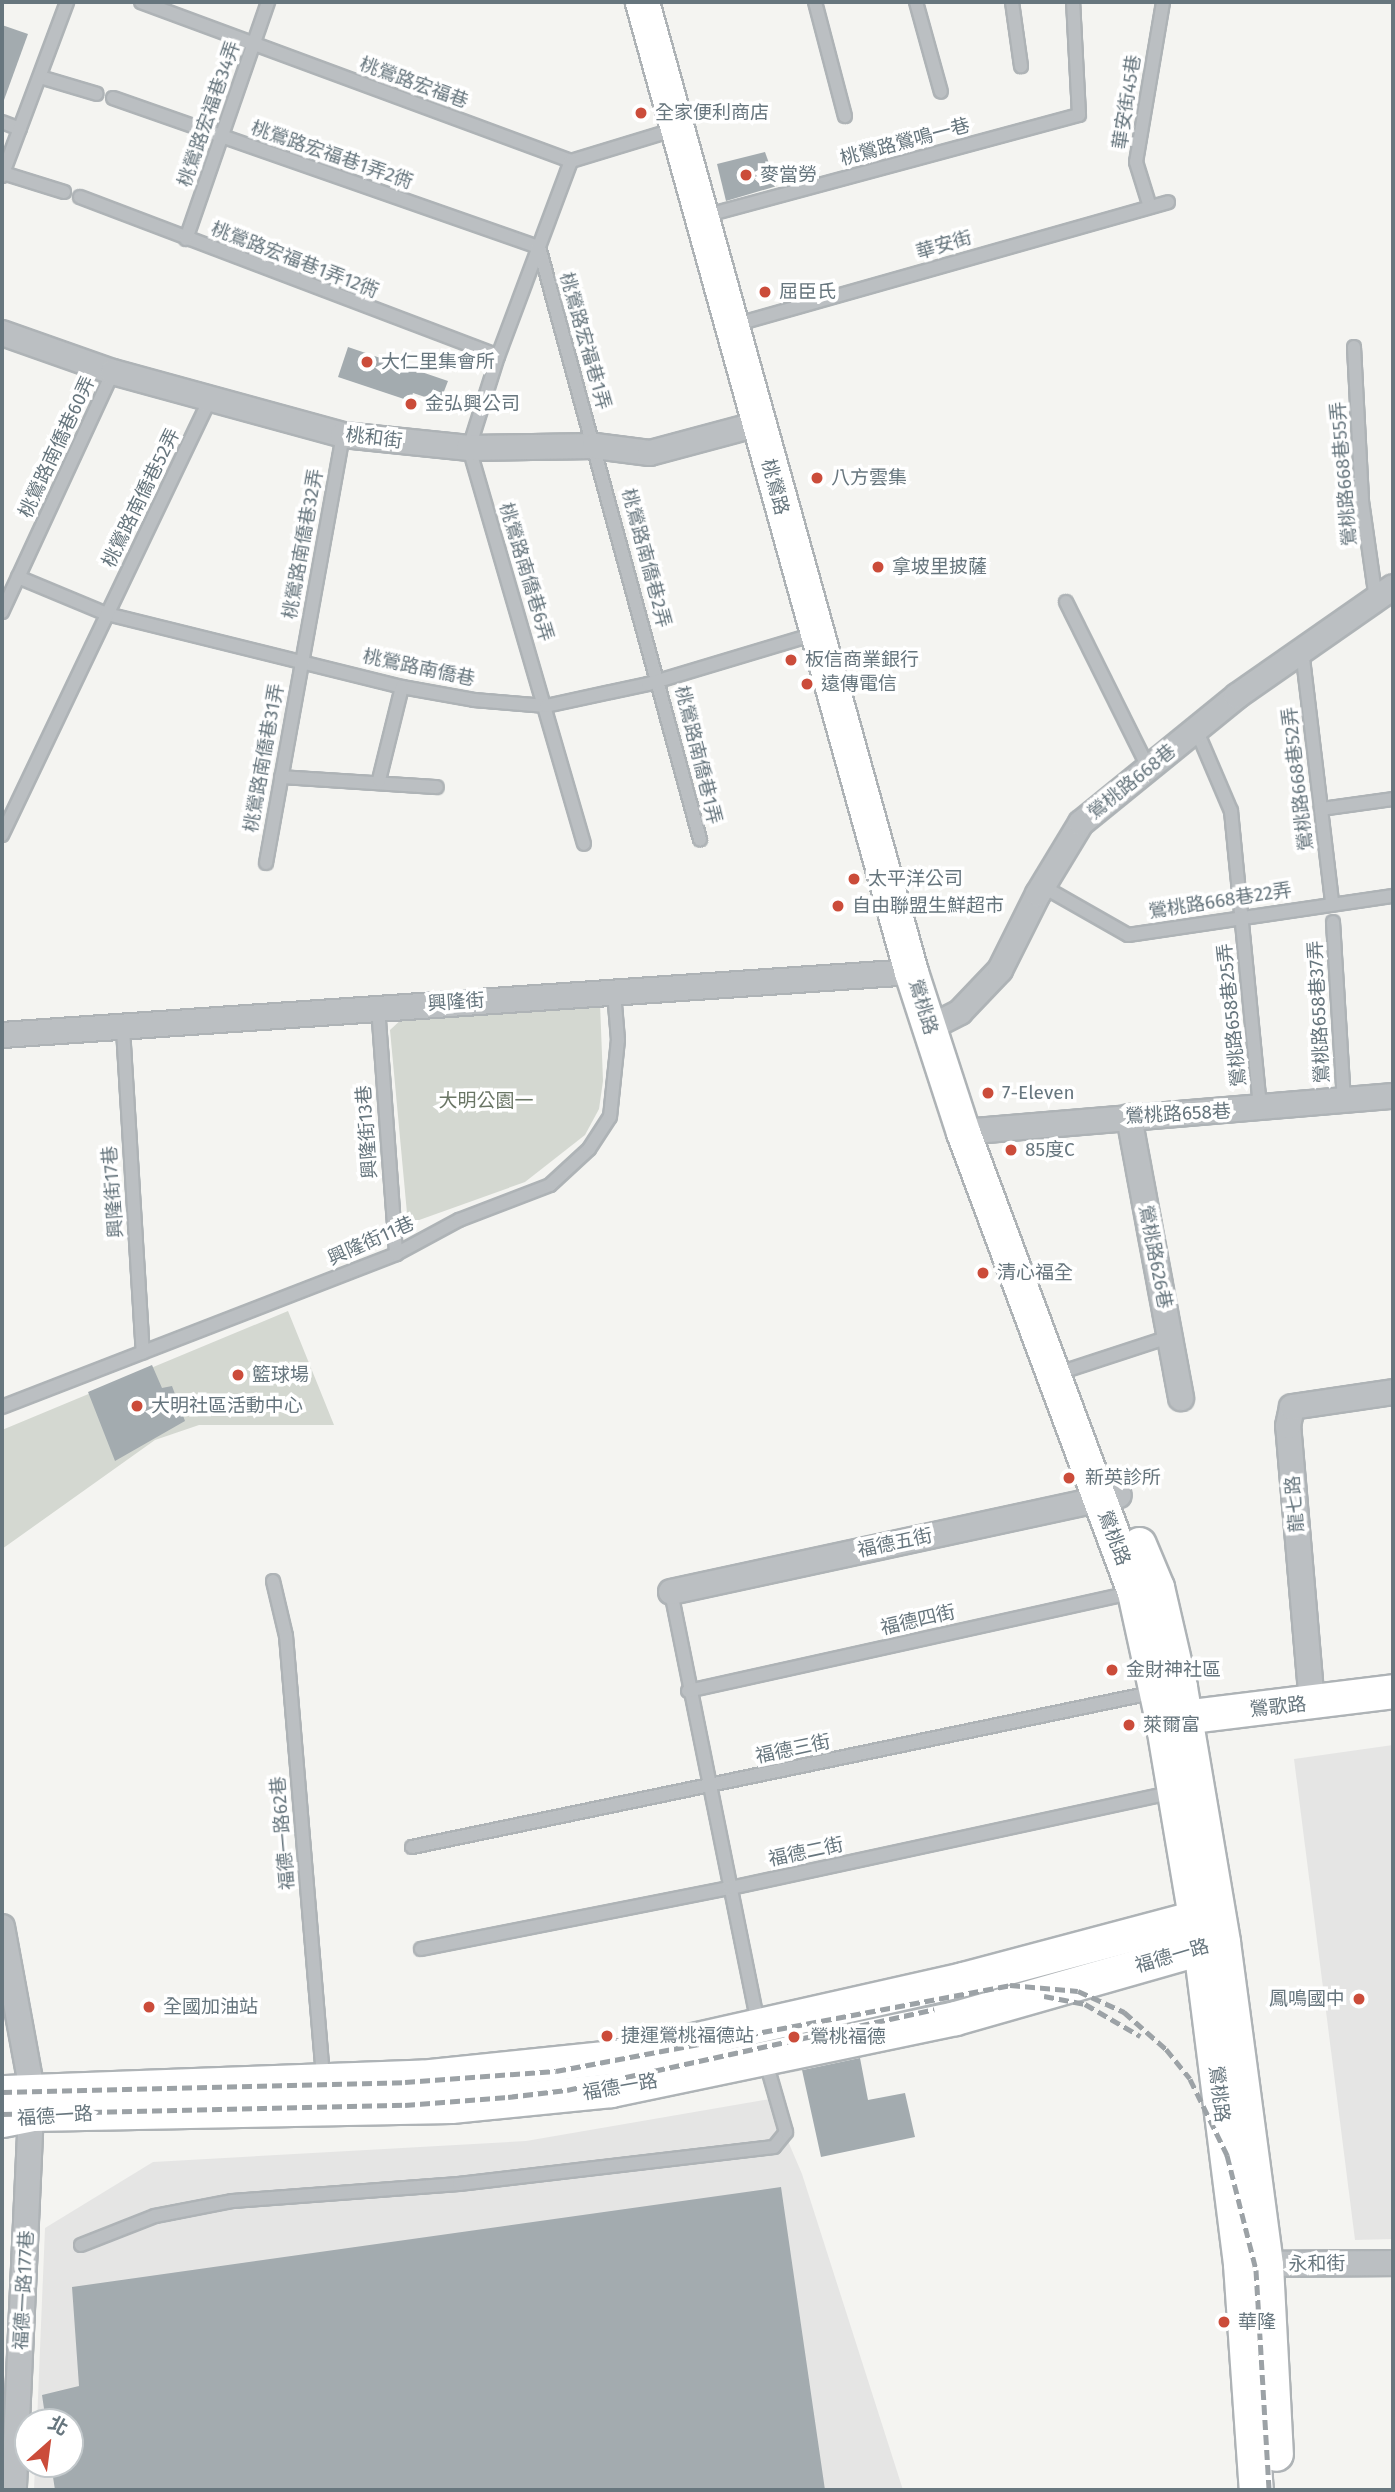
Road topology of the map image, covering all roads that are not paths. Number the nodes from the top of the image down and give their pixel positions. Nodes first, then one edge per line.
1 (67, 2) edge
2 (141, 2) edge
3 (268, 2) edge
4 (642, 2) edge
5 (816, 2) edge
6 (916, 2) edge
7 (1012, 2) edge
8 (1073, 2) edge
9 (1163, 2) edge
10 (253, 45) junction
11 (1021, 66) dead end
12 (40, 77) junction
13 (941, 92) dead end
14 (97, 93) dead end
15 (113, 98) dead end
16 (845, 116) dead end
17 (2, 122) edge
18 (20, 129) junction
19 (676, 129) junction
20 (221, 138) junction
21 (571, 161) junction
22 (2, 174) edge
23 (64, 192) dead end
24 (80, 197) dead end
25 (1168, 202) dead end
26 (1150, 207) junction
27 (701, 217) junction
28 (186, 239) junction
29 (538, 247) junction
30 (731, 326) junction
31 (2, 333) edge
32 (1354, 347) dead end
33 (498, 356) junction
34 (113, 372) junction
35 (210, 398) junction
36 (758, 424) junction
37 (342, 435) junction
38 (595, 446) junction
39 (469, 448) junction
40 (18, 577) junction
41 (1385, 593) edge
42 (1066, 602) dead end
43 (2, 612) edge
44 (107, 614) junction
45 (815, 634) junction
46 (1302, 650) junction
47 (301, 660) junction
48 (659, 681) junction
49 (402, 687) junction
50 (546, 706) junction
51 (1196, 729) junction
52 (1148, 767) junction
53 (281, 777) junction
54 (379, 780) junction
55 (437, 787) dead end
56 (1393, 799) edge
57 (1321, 809) junction
58 (2, 835) edge
59 (699, 839) dead end
60 (584, 844) dead end
61 (266, 863) dead end
62 (1042, 886) junction
63 (1393, 896) edge
64 (1332, 903) junction
65 (1242, 917) junction
66 (1333, 922) dead end
67 (911, 972) junction
68 (614, 992) junction
69 (378, 1007) junction
70 (938, 1023) junction
71 (123, 1029) junction
72 (2, 1035) edge
73 (1393, 1096) edge
74 (1344, 1101) junction
75 (1261, 1109) junction
76 (1129, 1117) junction
77 (972, 1130) junction
78 (396, 1254) junction
79 (1169, 1337) junction
80 (143, 1352) junction
81 (1071, 1369) junction
82 (1393, 1392) edge
83 (1181, 1398) dead end
84 (2, 1406) edge
85 (1109, 1497) junction
86 (273, 1581) dead end
87 (1145, 1589) junction
88 (671, 1592) joint
89 (688, 1691) junction
90 (1393, 1691) edge
91 (1171, 1704) junction
92 (1312, 1704) junction
93 (708, 1786) junction
94 (1187, 1790) junction
95 (412, 1847) dead end
96 (730, 1888) junction
97 (2, 1927) edge
98 (1209, 1929) junction
99 (421, 1949) dead end
100 (762, 2043) junction
101 (323, 2082) junction
102 (14, 2099) edge
103 (80, 2245) dead end
104 (1393, 2263) edge
105 (1253, 2264) junction
106 (14, 2490) edge
107 (1256, 2490) edge
108 (1278, 2490) edge

1 - 12 lane
2 - 10 lane, 桃鶯路宏福巷
3 - 10 lane, 桃鶯路宏福巷34弄
4 - 19 main road, 桃鶯路
5 - 16 lane
6 - 13 lane
7 - 11 lane
8 - 27 lane, 桃鶯路鶯鳴一巷
9 - 26 lane, 華安街45巷
10 - 20 lane, 桃鶯路宏福巷34弄
10 - 21 lane, 桃鶯路宏福巷
12 - 14 lane
12 - 18 lane
15 - 20 lane, 桃鶯路宏福巷1弄2衖
17 - 18 lane
18 - 22 lane
19 - 21 lane
19 - 27 main road, 桃鶯路
20 - 28 lane, 桃鶯路宏福巷34弄
20 - 29 lane, 桃鶯路宏福巷1弄2衖
21 - 29 lane, 桃鶯路宏福巷1弄
22 - 23 lane
24 - 28 lane, 桃鶯路宏福巷1弄12衖
25 - 26 lane, 華安街
26 - 30 lane, 華安街
27 - 30 main road, 桃鶯路
28 - 33 lane, 桃鶯路宏福巷1弄12衖
29 - 33 lane, 桃鶯路宏福巷1弄
29 - 38 lane, 桃鶯路宏福巷1弄
30 - 36 main road, 桃鶯路
31 - 34 street, 桃和街
32 - 41 lane, 鶯桃路668巷55弄
33 - 39 lane, 桃鶯路宏福巷1弄
34 - 35 street, 桃和街
34 - 40 lane, 桃鶯路南僑巷60弄
35 - 37 street, 桃和街
35 - 44 lane, 桃鶯路南僑巷52弄
36 - 38 street, 桃和街
36 - 45 main road, 桃鶯路
37 - 39 street, 桃和街
37 - 47 lane, 桃鶯路南僑巷32弄
38 - 39 street, 桃和街
38 - 48 lane, 桃鶯路南僑巷2弄
39 - 50 lane, 桃鶯路南僑巷6弄
40 - 43 lane, 桃鶯路南僑巷60弄
40 - 44 lane, 桃鶯路南僑巷
41 - 46 street, 鶯桃路668巷
42 - 52 lane
44 - 47 lane, 桃鶯路南僑巷
44 - 58 lane, 桃鶯路南僑巷52弄
45 - 48 lane, 桃鶯路南僑巷
45 - 67 main road, 桃鶯路
46 - 51 street, 鶯桃路668巷
46 - 57 lane, 鶯桃路668巷52弄
47 - 49 lane, 桃鶯路南僑巷
47 - 53 lane, 桃鶯路南僑巷31弄
48 - 50 lane, 桃鶯路南僑巷
48 - 59 lane, 桃鶯路南僑巷1弄
49 - 50 lane, 桃鶯路南僑巷
49 - 54 lane
50 - 60 lane, 桃鶯路南僑巷6弄
51 - 52 street, 鶯桃路668巷
51 - 65 lane, 鶯桃路658巷25弄
52 - 62 street, 鶯桃路668巷
53 - 54 lane
53 - 61 lane, 桃鶯路南僑巷31弄
54 - 55 lane
56 - 57 lane
57 - 64 lane, 鶯桃路668巷52弄
62 - 65 lane, 鶯桃路668巷22弄
62 - 70 street, 鶯桃路668巷
63 - 64 lane, 鶯桃路668巷22弄
64 - 65 lane, 鶯桃路668巷22弄
65 - 75 lane, 鶯桃路658巷25弄
66 - 74 lane, 鶯桃路658巷37弄
67 - 68 street, 興隆街
67 - 70 main road, 鶯桃路
68 - 69 street, 興隆街
68 - 78 lane, 興隆街11巷
69 - 71 street, 興隆街
69 - 78 lane, 興隆街13巷
70 - 77 main road, 鶯桃路
71 - 72 street, 興隆街
71 - 80 lane, 興隆街17巷
73 - 74 street, 鶯桃路658巷
74 - 75 street, 鶯桃路658巷
75 - 76 street, 鶯桃路658巷
76 - 77 street, 鶯桃路658巷
76 - 79 street, 鶯桃路626巷
77 - 81 main road, 鶯桃路
77 - 85 main road, 鶯桃路
78 - 80 lane, 興隆街11巷
79 - 81 lane
79 - 83 street, 鶯桃路626巷
80 - 84 lane, 興隆街11巷
81 - 85 main road, 鶯桃路
82 - 92 street, 龍七路
85 - 87 main road, 鶯桃路
85 - 88 street, 福德五街
86 - 101 lane, 福德一路62巷
87 - 89 lane, 福德四街
87 - 91 main road, 鶯桃路
88 - 89 lane
89 - 93 lane
90 - 92 main road, 鶯歌路
91 - 92 main road, 鶯歌路
91 - 93 lane, 福德三街
91 - 94 main road, 鶯桃路
93 - 95 lane, 福德三街
93 - 96 lane
94 - 96 lane, 福德二街
94 - 98 main road, 鶯桃路
96 - 99 lane, 福德二街
96 - 100 lane
97 - 102 street, 福德一路177巷
98 - 100 main road, 福德一路
98 - 105 main road, 鶯桃路
100 - 101 main road, 福德一路
100 - 102 main road, 福德一路
100 - 103 lane
101 - 102 main road, 福德一路
102 - 106 street, 福德一路177巷
104 - 105 street, 永和街
105 - 107 main road, 鶯桃路
105 - 108 main road, 鶯桃路

